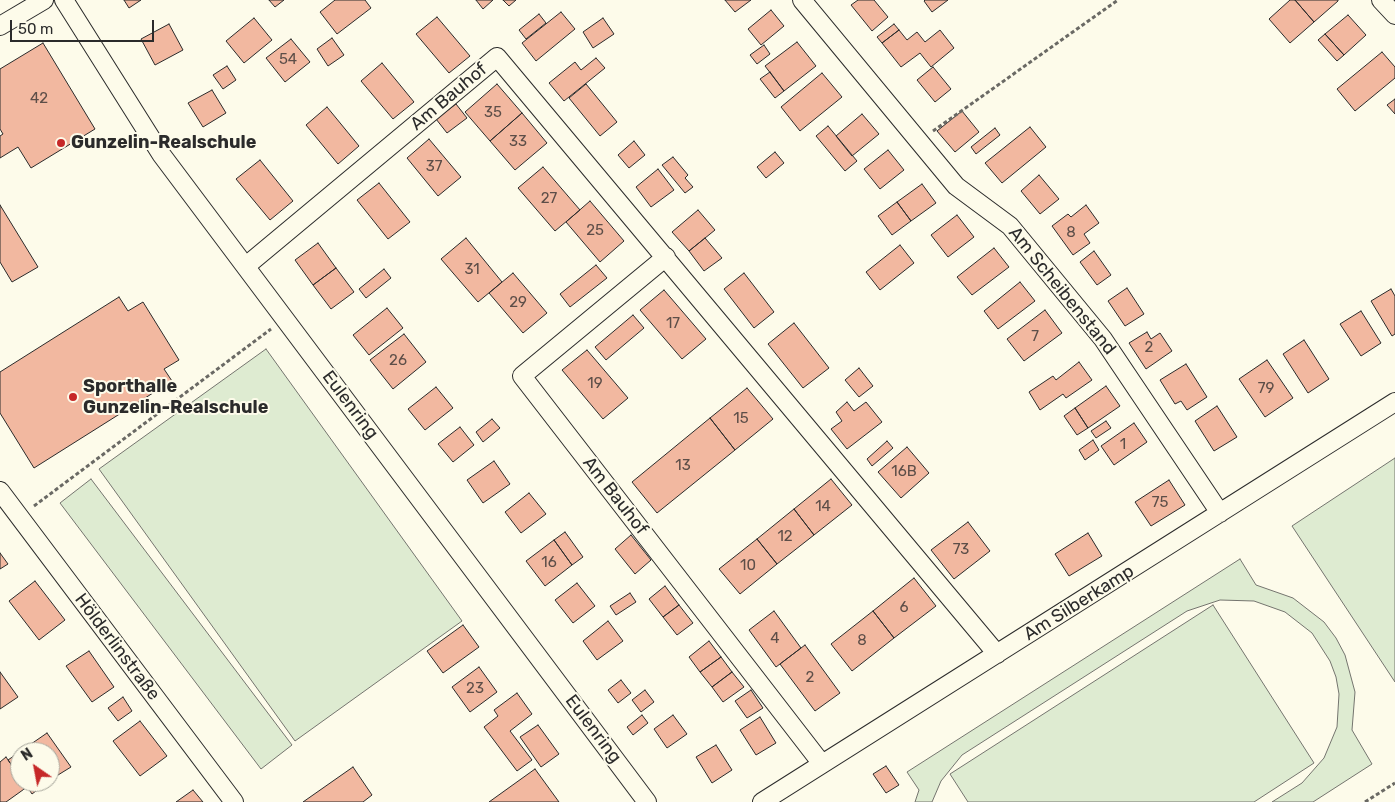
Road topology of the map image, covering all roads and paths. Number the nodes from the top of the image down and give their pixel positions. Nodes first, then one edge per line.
1 (44, 0) edge
2 (64, 0) edge
3 (802, 0) edge
4 (1118, 0) edge
5 (1381, 0) edge
6 (1395, 15) edge
7 (0, 26) edge
8 (918, 141) junction
9 (666, 257) junction
10 (246, 266) junction
11 (285, 318) junction
12 (1395, 402) edge
13 (0, 491) edge
14 (1220, 513) junction
15 (19, 516) junction
16 (997, 654) junction
17 (822, 764) junction
18 (1395, 783) edge
19 (234, 802) edge
20 (647, 802) edge
21 (762, 802) edge
22 (1365, 802) edge

1 - 7 street
2 - 10 street, Eulenring
3 - 8 street, Am Scheibenstand
4 - 8 path
5 - 6 street
8 - 14 street, Am Scheibenstand
9 - 10 street, Am Bauhof
9 - 16 street, Am Bauhof
9 - 17 street, Am Bauhof
10 - 11 street, Eulenring
11 - 15 path
11 - 20 street, Eulenring
12 - 14 street, Am Silberkamp
13 - 15 street, Hölderlinstraße
14 - 16 street, Am Silberkamp
15 - 19 street, Hölderlinstraße
16 - 17 street, Am Silberkamp
17 - 21 street, Am Silberkamp
18 - 22 path

